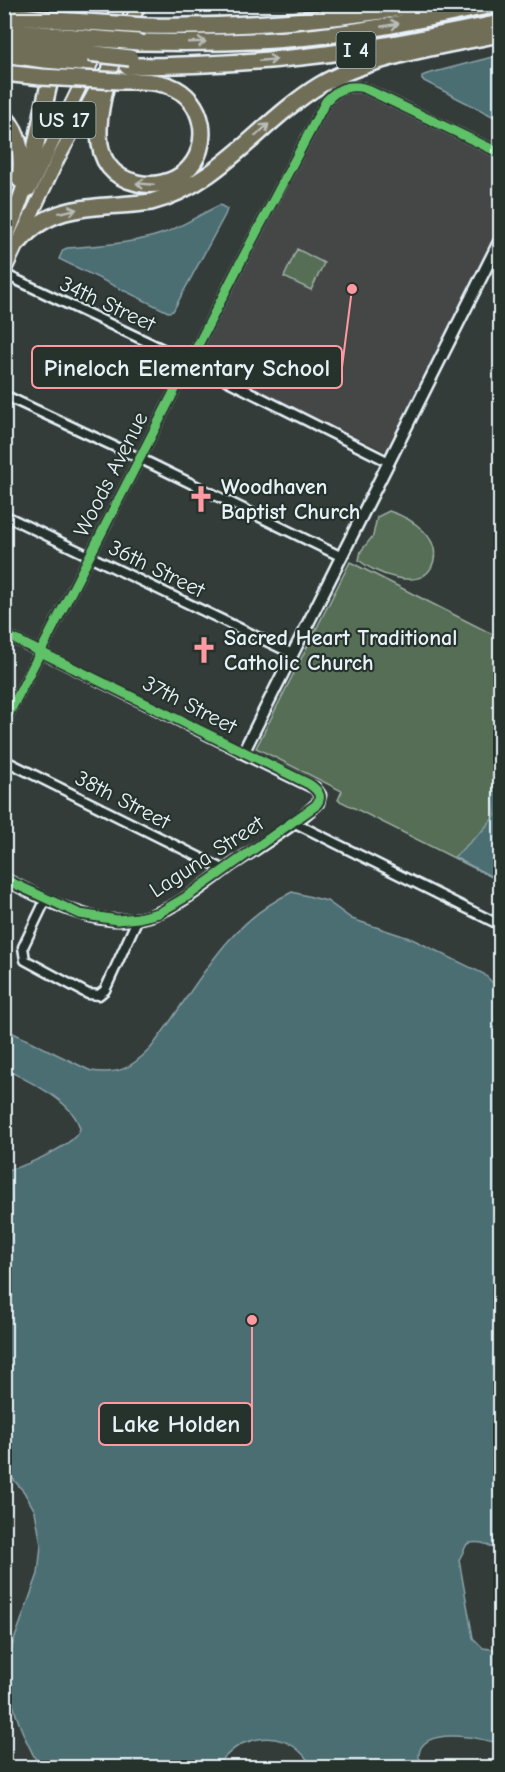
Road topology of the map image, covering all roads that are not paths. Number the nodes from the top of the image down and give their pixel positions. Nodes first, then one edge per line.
1 (78, 4) edge
2 (120, 4) edge
3 (140, 4) edge
4 (425, 4) edge
5 (498, 4) edge
6 (4, 14) edge
7 (501, 23) edge
8 (4, 29) edge
9 (501, 34) edge
10 (4, 38) edge
11 (47, 48) junction
12 (115, 53) junction
13 (4, 54) edge
14 (4, 73) edge
15 (4, 116) edge
16 (501, 153) edge
17 (9, 235) edge
18 (501, 240) edge
19 (4, 273) edge
20 (190, 362) junction
21 (4, 395) edge
22 (140, 458) junction
23 (389, 462) junction
24 (4, 514) edge
25 (91, 556) junction
26 (342, 557) junction
27 (4, 634) edge
28 (42, 651) junction
29 (293, 654) junction
30 (4, 723) edge
31 (243, 753) junction
32 (4, 760) edge
33 (293, 822) junction
34 (225, 870) junction
35 (4, 879) edge
36 (46, 899) junction
37 (138, 918) junction
38 (501, 925) edge

1 - 17 highway
2 - 17 main road, US 17
3 - 12 main road, US 17
4 - 6 highway, bridge
11 -> 5 highway, bridge
11 -> 7 highway, I 4, bridge
8 - 11 highway
17 -> 9 highway
10 - 11 highway
11 - 13 highway, I 4
14 -> 12 highway, bridge
12 - 17 main road, US 17
15 - 17 highway
16 - 20 street, Woods Avenue
17 - 19 main road, US 17
18 - 23 street
19 - 20 street, 34th Street
20 - 22 street, Woods Avenue
20 - 23 street, 34th Street
21 - 22 street
22 - 25 street, Woods Avenue
22 - 26 street
23 - 26 street
24 - 25 street, 36th Street
25 - 28 street, Woods Avenue
25 - 29 street, 36th Street
26 - 29 street
27 - 28 street, 37th Street
28 - 30 street, Woods Avenue
28 - 31 street, 37th Street
29 - 31 street
31 - 33 street, 37th Street
32 - 34 street, 38th Street
33 - 34 street, Laguna Street
33 - 38 street
34 - 37 street, Laguna Street
35 - 36 street, Laguna Street
36 - 37 street, Laguna Street
36 - 37 street

